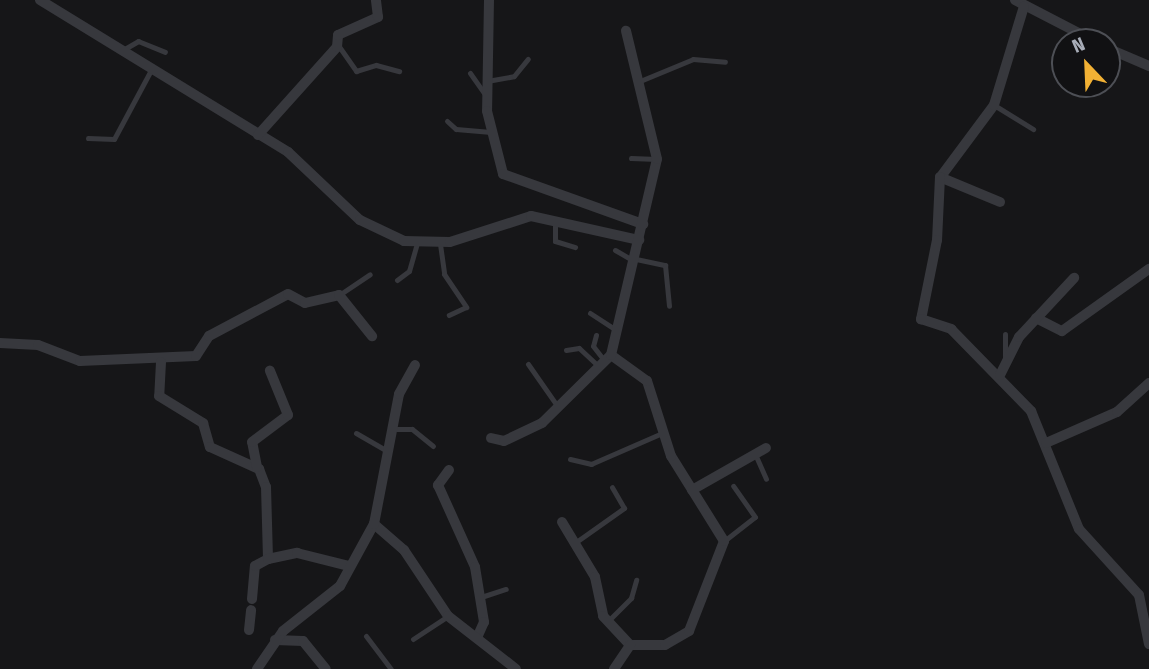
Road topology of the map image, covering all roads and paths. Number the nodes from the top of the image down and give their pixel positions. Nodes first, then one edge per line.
1 (40, 0) edge
2 (376, 0) edge
3 (489, 0) edge
4 (1019, 3) edge
5 (1068, 28) edge
6 (626, 31) dead end
7 (336, 47) junction
8 (121, 51) junction
9 (165, 52) dead end
10 (1121, 54) edge
11 (527, 59) dead end
12 (725, 62) dead end
13 (1149, 66) edge
14 (150, 69) junction
15 (399, 71) dead end
16 (470, 73) dead end
17 (487, 81) junction
18 (640, 81) junction
19 (486, 96) junction
20 (994, 105) junction
21 (447, 121) dead end
22 (1033, 129) dead end
23 (491, 132) junction
24 (258, 135) junction
25 (88, 138) dead end
26 (631, 158) dead end
27 (657, 159) junction
28 (942, 175) junction
29 (1000, 202) dead end
30 (555, 219) junction
31 (641, 231) junction
32 (417, 243) junction
33 (440, 244) junction
34 (575, 247) dead end
35 (615, 250) dead end
36 (643, 260) junction
37 (1149, 269) edge
38 (370, 274) dead end
39 (1074, 278) dead end
40 (397, 279) dead end
41 (340, 295) junction
42 (668, 306) dead end
43 (590, 313) dead end
44 (449, 316) dead end
45 (1036, 318) junction
46 (615, 329) junction
47 (1005, 334) dead end
48 (596, 335) dead end
49 (372, 336) dead end
50 (0, 343) edge
51 (566, 349) dead end
52 (604, 361) junction
53 (161, 362) junction
54 (1005, 363) junction
55 (528, 364) dead end
56 (415, 365) dead end
57 (270, 371) dead end
58 (1000, 375) junction
59 (1149, 383) edge
60 (560, 409) junction
61 (393, 429) junction
62 (356, 433) dead end
63 (663, 433) junction
64 (491, 438) dead end
65 (1046, 443) junction
66 (433, 446) dead end
67 (766, 448) dead end
68 (389, 453) junction
69 (755, 454) junction
70 (570, 459) dead end
71 (257, 463) junction
72 (449, 470) dead end
73 (766, 479) dead end
74 (733, 486) dead end
75 (612, 487) dead end
76 (692, 490) junction
77 (562, 522) dead end
78 (374, 524) junction
79 (724, 541) junction
80 (576, 542) junction
81 (268, 559) junction
82 (349, 566) junction
83 (636, 580) dead end
84 (506, 589) dead end
85 (1149, 589) edge
86 (1139, 595) junction
87 (481, 597) junction
88 (448, 616) junction
89 (608, 621) junction
90 (249, 630) dead end
91 (366, 636) dead end
92 (477, 638) junction
93 (412, 639) dead end
94 (275, 640) junction
95 (1149, 644) edge
96 (630, 645) junction
97 (257, 669) edge
98 (326, 669) edge
99 (391, 669) edge
100 (516, 669) edge
101 (614, 669) edge

1 - 8 street
2 - 7 street
3 - 17 street
4 - 5 street
4 - 20 street
6 - 18 street
7 - 15 lane
7 - 24 street
8 - 9 lane
8 - 14 street
10 - 13 street
11 - 17 lane
12 - 18 lane
14 - 24 street
14 - 25 lane
16 - 19 lane
17 - 19 street
18 - 27 street
19 - 23 street
20 - 22 lane
20 - 28 street
21 - 23 lane
23 - 31 street
24 - 32 street
26 - 27 lane
27 - 31 street
28 - 29 street
28 - 58 street
30 - 31 street
30 - 33 street
30 - 34 lane
31 - 36 street
32 - 33 street
32 - 40 lane
33 - 44 lane
35 - 36 lane
36 - 42 lane
36 - 46 street
37 - 45 street
38 - 41 lane
39 - 45 street
41 - 49 street
41 - 53 street
43 - 46 lane
45 - 54 street
46 - 52 street
47 - 54 lane
48 - 52 lane
50 - 53 street
51 - 52 lane
52 - 60 street
52 - 63 street
53 - 71 street
54 - 58 street
55 - 60 lane
56 - 61 street
57 - 71 street
58 - 65 street
59 - 65 street
60 - 64 street
61 - 66 lane
61 - 68 street
62 - 68 lane
63 - 70 lane
63 - 76 street
65 - 86 street
67 - 69 street
68 - 78 street
69 - 73 lane
69 - 76 street
71 - 81 street
72 - 87 street
74 - 79 lane
75 - 80 lane
76 - 79 street
77 - 80 street
78 - 82 street
78 - 88 street
79 - 96 street
80 - 89 street
81 - 82 street
81 - 90 street
82 - 94 street
83 - 89 lane
84 - 87 lane
85 - 86 street
86 - 95 street
87 - 92 street
88 - 92 street
88 - 93 lane
89 - 96 street
91 - 99 lane
92 - 100 street
94 - 97 street
94 - 98 street
96 - 101 street

